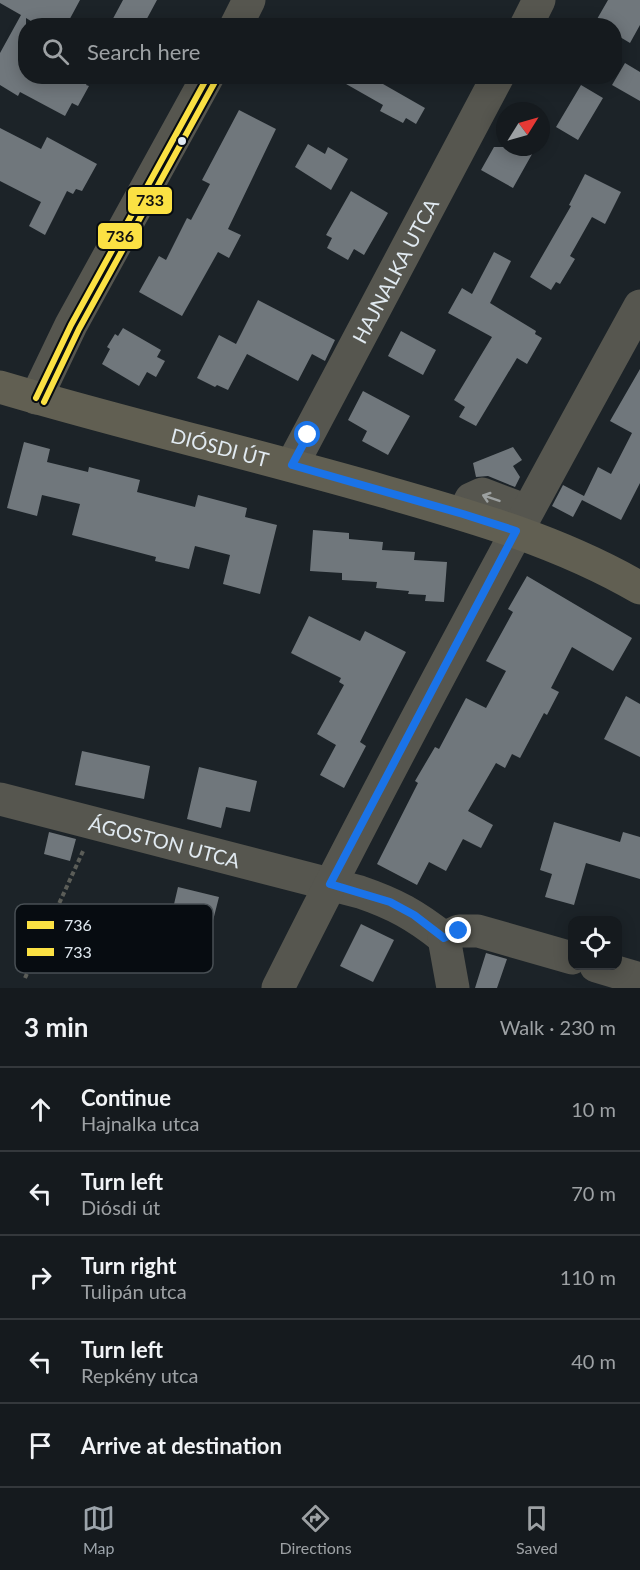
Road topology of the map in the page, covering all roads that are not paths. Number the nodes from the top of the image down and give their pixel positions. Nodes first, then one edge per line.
1 (249, 0) edge
2 (539, 0) edge
3 (240, 18) edge
4 (530, 18) edge
5 (204, 84) edge
6 (494, 84) edge
7 (640, 306) edge
8 (0, 387) edge
9 (36, 398) junction
10 (292, 465) junction
11 (522, 521) junction
12 (640, 588) edge
13 (0, 799) edge
14 (330, 884) junction
15 (444, 938) junction
16 (568, 957) edge
17 (610, 970) edge
18 (640, 979) edge
19 (278, 988) edge
20 (453, 988) edge

1 - 3 street
2 - 4 street
5 - 9 street
6 - 10 street, HAJNALKA UTCA
7 - 11 street
8 - 9 main road, DIÓSDI ÚT
9 - 10 main road, DIÓSDI ÚT
10 - 11 main road, DIÓSDI ÚT
11 - 12 main road, DIÓSDI ÚT
11 - 14 street
13 - 14 street, ÁGOSTON UTCA
14 - 15 street, ÁGOSTON UTCA
14 - 19 street
15 - 16 street
15 - 20 street
17 - 18 street

